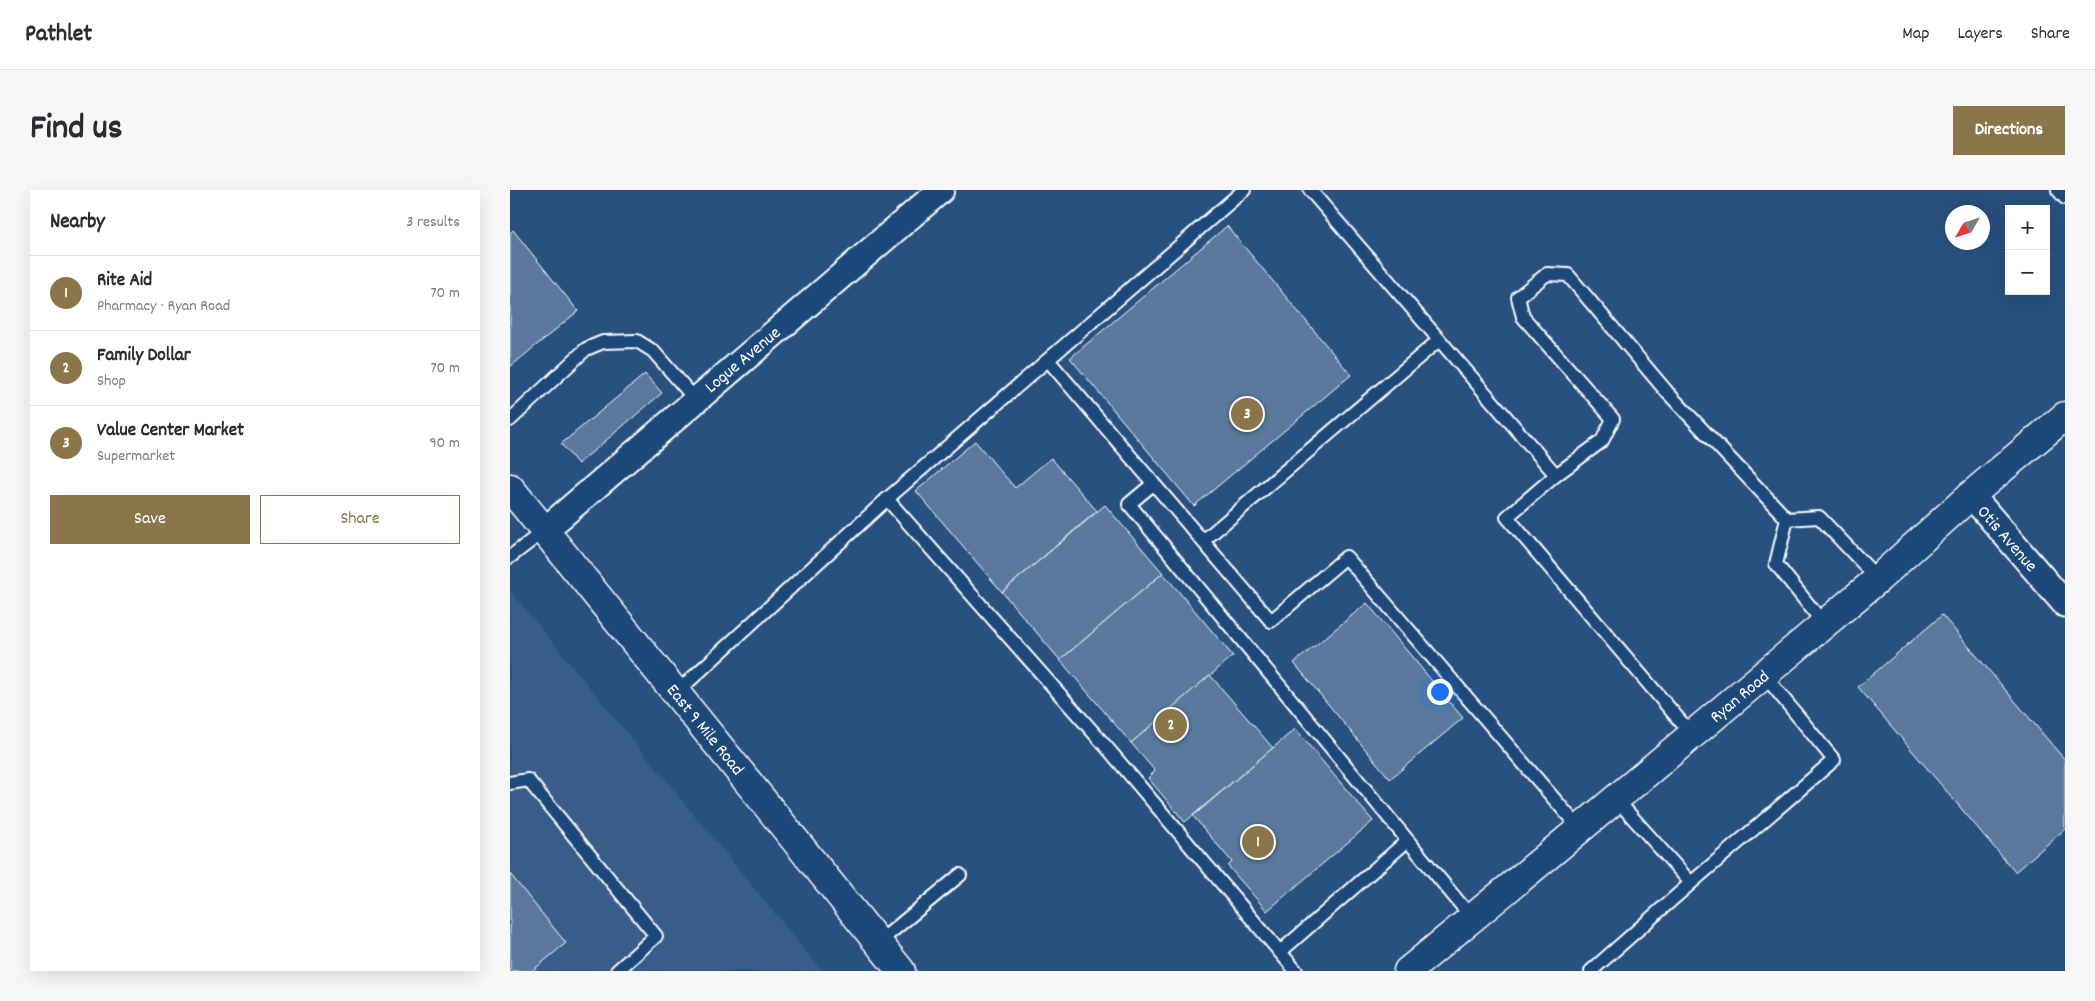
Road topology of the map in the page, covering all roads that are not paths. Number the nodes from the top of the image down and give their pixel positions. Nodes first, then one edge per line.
1 (941, 190) edge
2 (1244, 190) edge
3 (1310, 190) edge
4 (2058, 190) edge
5 (2065, 198) edge
6 (1439, 340) junction
7 (1048, 360) junction
8 (695, 399) junction
9 (2065, 416) edge
10 (510, 420) edge
11 (1556, 475) junction
12 (1154, 484) junction
13 (510, 488) edge
14 (1971, 495) junction
15 (887, 499) junction
16 (1787, 519) junction
17 (545, 530) junction
18 (1203, 541) junction
19 (510, 556) edge
20 (1878, 579) junction
21 (2065, 604) edge
22 (1824, 624) junction
23 (1764, 675) junction
24 (676, 693) junction
25 (1692, 735) junction
26 (510, 783) edge
27 (1616, 799) junction
28 (1580, 829) junction
29 (1407, 841) junction
30 (960, 874) dead end
31 (1692, 883) junction
32 (1472, 918) junction
33 (879, 942) junction
34 (1280, 952) junction
35 (617, 971) edge
36 (901, 971) edge
37 (1296, 971) edge
38 (1408, 971) edge
39 (1591, 971) edge

1 - 8 street, Logue Avenue
2 - 7 lane
3 - 6 lane
4 - 5 lane
6 - 11 lane
6 - 18 lane
7 - 12 lane
7 - 15 lane
8 - 10 lane
8 - 17 street, Logue Avenue
9 - 14 main road, Ryan Road
11 - 16 lane
11 - 25 lane
12 - 18 lane
12 - 29 lane
13 - 17 main road, East 9 Mile Road
14 - 20 main road, Ryan Road
14 - 21 street, Otis Avenue
15 - 24 lane
15 - 34 lane
16 - 20 lane
16 - 22 lane
17 - 19 lane
17 - 24 main road, East 9 Mile Road
18 - 28 lane
20 - 22 main road, Ryan Road
22 - 23 main road, Ryan Road
23 - 25 main road, Ryan Road
23 - 31 lane
24 - 33 main road, East 9 Mile Road
25 - 27 main road, Ryan Road
26 - 35 lane
27 - 28 main road, Ryan Road
27 - 31 lane
28 - 32 main road, Ryan Road
29 - 32 lane
29 - 34 lane
30 - 33 lane
31 - 39 lane
32 - 38 main road, Ryan Road
33 - 36 main road, East 9 Mile Road
34 - 37 lane

